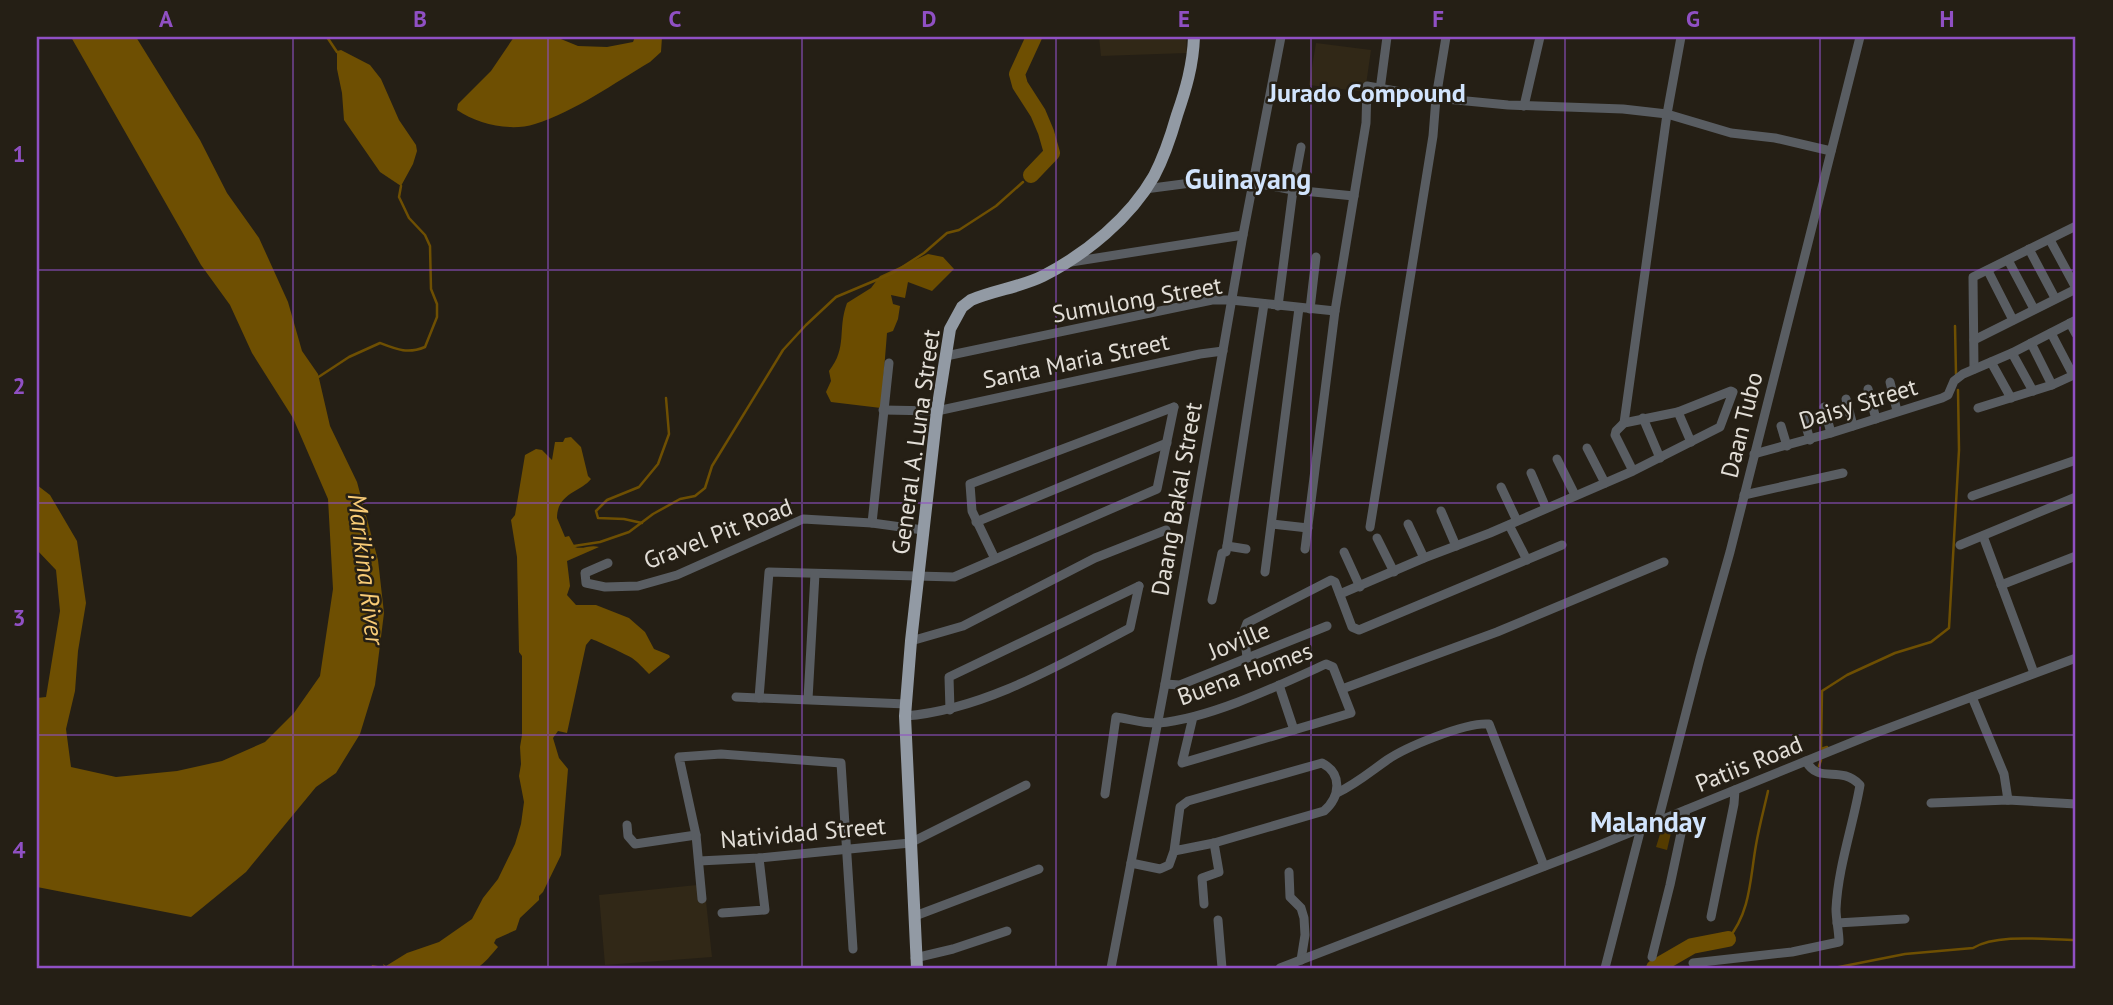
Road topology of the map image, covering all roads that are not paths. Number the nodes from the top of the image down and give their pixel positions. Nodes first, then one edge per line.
1 (1194, 37) edge
2 (1281, 37) edge
3 (1387, 37) edge
4 (1446, 37) edge
5 (1540, 37) edge
6 (1681, 37) edge
7 (1860, 37) edge
8 (1380, 90) junction
9 (1436, 98) junction
10 (1524, 106) junction
11 (1667, 114) junction
12 (1301, 147) dead end
13 (1831, 151) junction
14 (1253, 182) junction
15 (1145, 189) junction
16 (1293, 190) junction
17 (1354, 196) junction
18 (2073, 227) edge
19 (1242, 235) junction
20 (2076, 239) edge
21 (2050, 240) junction
22 (2029, 249) junction
23 (1316, 257) dead end
24 (2008, 260) junction
25 (1066, 263) junction
26 (1988, 271) junction
27 (2076, 289) edge
28 (2055, 298) junction
29 (1231, 300) junction
30 (1264, 304) junction
31 (1278, 306) junction
32 (1299, 308) junction
33 (1310, 309) junction
34 (2034, 309) junction
35 (1335, 312) junction
36 (2013, 320) junction
37 (2073, 321) edge
38 (2051, 333) junction
39 (2076, 334) edge
40 (1974, 340) junction
41 (2031, 343) junction
42 (1223, 351) junction
43 (2012, 353) junction
44 (946, 356) junction
45 (1991, 362) junction
46 (889, 363) dead end
47 (1974, 369) junction
48 (2075, 374) edge
49 (1890, 382) dead end
50 (2052, 385) junction
51 (1868, 389) dead end
52 (2032, 391) junction
53 (1846, 398) dead end
54 (2011, 398) junction
55 (1824, 407) dead end
56 (1978, 408) dead end
57 (883, 410) junction
58 (937, 411) junction
59 (1898, 411) junction
60 (1678, 412) junction
61 (1803, 416) dead end
62 (1643, 418) junction
63 (1876, 419) junction
64 (1624, 424) junction
65 (1781, 426) dead end
66 (1853, 426) junction
67 (1831, 433) junction
68 (1810, 440) junction
69 (1691, 442) junction
70 (1167, 443) junction
71 (1787, 446) junction
72 (1587, 448) dead end
73 (1754, 454) junction
74 (1660, 458) junction
75 (1557, 459) dead end
76 (2076, 460) edge
77 (1633, 471) junction
78 (1531, 473) dead end
79 (1843, 473) dead end
80 (1605, 483) junction
81 (1501, 487) dead end
82 (1575, 495) junction
83 (1744, 495) junction
84 (1972, 496) dead end
85 (2076, 497) edge
86 (1546, 508) junction
87 (1441, 511) dead end
88 (976, 522) junction
89 (872, 523) junction
90 (1513, 523) junction
91 (1272, 524) junction
92 (1408, 524) dead end
93 (1370, 527) dead end
94 (1308, 528) junction
95 (923, 530) junction
96 (1166, 530) dead end
97 (1983, 537) junction
98 (1377, 538) dead end
99 (1562, 545) dead end
100 (1960, 545) dead end
101 (1227, 546) junction
102 (1456, 546) junction
103 (1246, 549) dead end
104 (1305, 549) dead end
105 (1345, 552) dead end
106 (2076, 556) edge
107 (1424, 558) junction
108 (995, 559) junction
109 (1527, 560) junction
110 (1664, 562) dead end
111 (608, 563) dead end
112 (1265, 572) dead end
113 (1394, 572) junction
114 (815, 574) junction
115 (919, 576) junction
116 (2001, 585) junction
117 (1360, 587) junction
118 (1340, 594) junction
119 (1212, 600) dead end
120 (1327, 626) dead end
121 (911, 641) junction
122 (2076, 658) edge
123 (1247, 659) junction
124 (2034, 673) junction
125 (1165, 684) junction
126 (1279, 685) junction
127 (1342, 689) junction
128 (1972, 696) junction
129 (736, 697) dead end
130 (759, 698) junction
131 (808, 699) junction
132 (906, 710) junction
133 (950, 710) junction
134 (1194, 716) junction
135 (1157, 723) junction
136 (1294, 730) junction
137 (1806, 761) junction
138 (1026, 785) dead end
139 (1735, 790) junction
140 (1337, 793) junction
141 (1105, 794) dead end
142 (2008, 800) junction
143 (1931, 803) dead end
144 (2076, 804) edge
145 (1686, 810) junction
146 (1658, 821) junction
147 (627, 825) dead end
148 (1641, 828) junction
149 (696, 835) junction
150 (910, 843) junction
151 (1214, 843) junction
152 (849, 850) junction
153 (1174, 851) junction
154 (759, 858) junction
155 (699, 861) junction
156 (1131, 863) junction
157 (1544, 866) junction
158 (1039, 869) dead end
159 (1289, 873) dead end
160 (702, 899) dead end
161 (1204, 904) dead end
162 (722, 913) dead end
163 (915, 916) junction
164 (1710, 916) dead end
165 (1905, 919) dead end
166 (1218, 920) dead end
167 (1837, 923) junction
168 (1007, 931) dead end
169 (853, 949) dead end
170 (1652, 957) dead end
171 (1301, 960) junction
172 (916, 963) edge
173 (1693, 963) dead end
174 (1111, 968) edge
175 (1222, 968) edge
176 (1280, 968) edge
177 (1605, 968) edge

1 - 15 main road, General A. Luna Street
2 - 14 street, Daang Bakal Street
3 - 8 street
4 - 9 street
5 - 10 street
6 - 11 street
7 - 13 street, Daan Tubo
8 - 9 street
8 - 17 street
9 - 10 street
9 - 93 street
10 - 11 street
11 - 13 street
11 - 64 street
12 - 16 street
13 - 73 street, Daan Tubo
14 - 15 street
14 - 16 street
14 - 19 street, Daang Bakal Street
15 - 25 main road, General A. Luna Street
16 - 17 street
16 - 31 street
17 - 35 street
18 - 20 street
18 - 21 street
19 - 25 street
19 - 29 street, Daang Bakal Street
21 - 22 street
21 - 27 street
22 - 24 street
22 - 28 street
23 - 33 street
24 - 26 street
24 - 34 street
25 - 44 main road, General A. Luna Street
26 - 36 street
26 - 40 street
27 - 28 street
28 - 34 street
29 - 30 street, Sumulong Street
29 - 42 street, Daang Bakal Street
29 - 44 street, Sumulong Street
30 - 31 street, Sumulong Street
30 - 101 street
31 - 32 street, Sumulong Street
32 - 33 street, Sumulong Street
32 - 91 street
33 - 35 street, Sumulong Street
34 - 36 street
35 - 94 street
36 - 40 street
37 - 38 street, Daisy Street
37 - 39 street
38 - 41 street, Daisy Street
38 - 48 street
40 - 47 street
41 - 43 street, Daisy Street
41 - 50 street
42 - 58 street, Santa Maria Street
42 - 125 street, Daang Bakal Street
43 - 45 street, Daisy Street
43 - 52 street
44 - 58 main road, General A. Luna Street
45 - 47 street, Daisy Street
45 - 54 street
46 - 57 street
47 - 59 street, Daisy Street
48 - 50 street
49 - 59 street
50 - 52 street
51 - 63 street
52 - 54 street
53 - 66 street
54 - 56 street
55 - 67 street
57 - 58 street, Santa Maria Street
57 - 89 street
58 - 95 main road, General A. Luna Street
59 - 63 street, Daisy Street
60 - 62 street
60 - 69 street
60 - 69 street
61 - 68 street
62 - 64 street
62 - 74 street
63 - 66 street, Daisy Street
64 - 77 street
65 - 71 street
66 - 67 street, Daisy Street
67 - 68 street, Daisy Street
68 - 71 street, Daisy Street
69 - 74 street
70 - 88 street
70 - 88 street
70 - 108 street
71 - 73 street, Daisy Street
72 - 80 street
73 - 83 street, Daan Tubo
74 - 77 street
75 - 82 street
76 - 84 street
77 - 80 street
78 - 86 street
79 - 83 street
80 - 82 street
81 - 90 street
82 - 86 street
83 - 146 street, Daan Tubo
85 - 97 street
86 - 90 street
87 - 102 street
88 - 108 street
89 - 95 street, Gravel Pit Road
89 - 111 street, Gravel Pit Road
90 - 102 street
90 - 109 street
91 - 94 street
91 - 112 street
92 - 107 street
94 - 104 street
95 - 115 main road, General A. Luna Street
96 - 121 street
97 - 100 street
97 - 116 street
98 - 113 street
99 - 109 street
101 - 103 street
101 - 119 street
102 - 107 street
105 - 117 street
106 - 116 street
107 - 113 street
108 - 115 street
109 - 118 street
110 - 127 street
113 - 117 street
114 - 115 street
114 - 130 street
114 - 131 street
115 - 121 main road, General A. Luna Street
116 - 124 street
117 - 118 street
118 - 123 street
120 - 123 street, Joville
121 - 132 main road, General A. Luna Street
122 - 124 street, Patiis Road
123 - 125 street, Joville
124 - 128 street, Patiis Road
125 - 135 street, Daang Bakal Street
126 - 127 street, Buena Homes
126 - 134 street, Buena Homes
126 - 136 street
127 - 136 street, Buena Homes
128 - 137 street, Patiis Road
128 - 142 street
129 - 130 street
130 - 131 street
131 - 132 street
132 - 133 street
132 - 150 main road, General A. Luna Street
133 - 133 street
134 - 135 street, Buena Homes
134 - 136 street
135 - 141 street, Buena Homes
135 - 156 street, Daang Bakal Street
137 - 139 street, Patiis Road
137 - 167 street
138 - 150 street
139 - 145 street, Patiis Road
139 - 164 street
140 - 151 street
140 - 153 street
140 - 157 street
142 - 143 street
142 - 144 street
145 - 146 street, Patiis Road
145 - 170 street
146 - 148 street, Patiis Road
147 - 149 street
148 - 157 street, Patiis Road
148 - 177 street
149 - 152 street
149 - 155 street
150 - 152 street, Natividad Street
150 - 163 main road, General A. Luna Street
151 - 153 street
151 - 161 street
152 - 154 street, Natividad Street
152 - 169 street
153 - 156 street
154 - 155 street, Natividad Street
154 - 162 street
155 - 160 street
156 - 174 street, Daang Bakal Street
157 - 171 street, Patiis Road
158 - 163 street
159 - 171 street
163 - 172 main road, General A. Luna Street
165 - 167 street
166 - 175 street
167 - 173 street
168 - 172 street
171 - 176 street, Patiis Road

